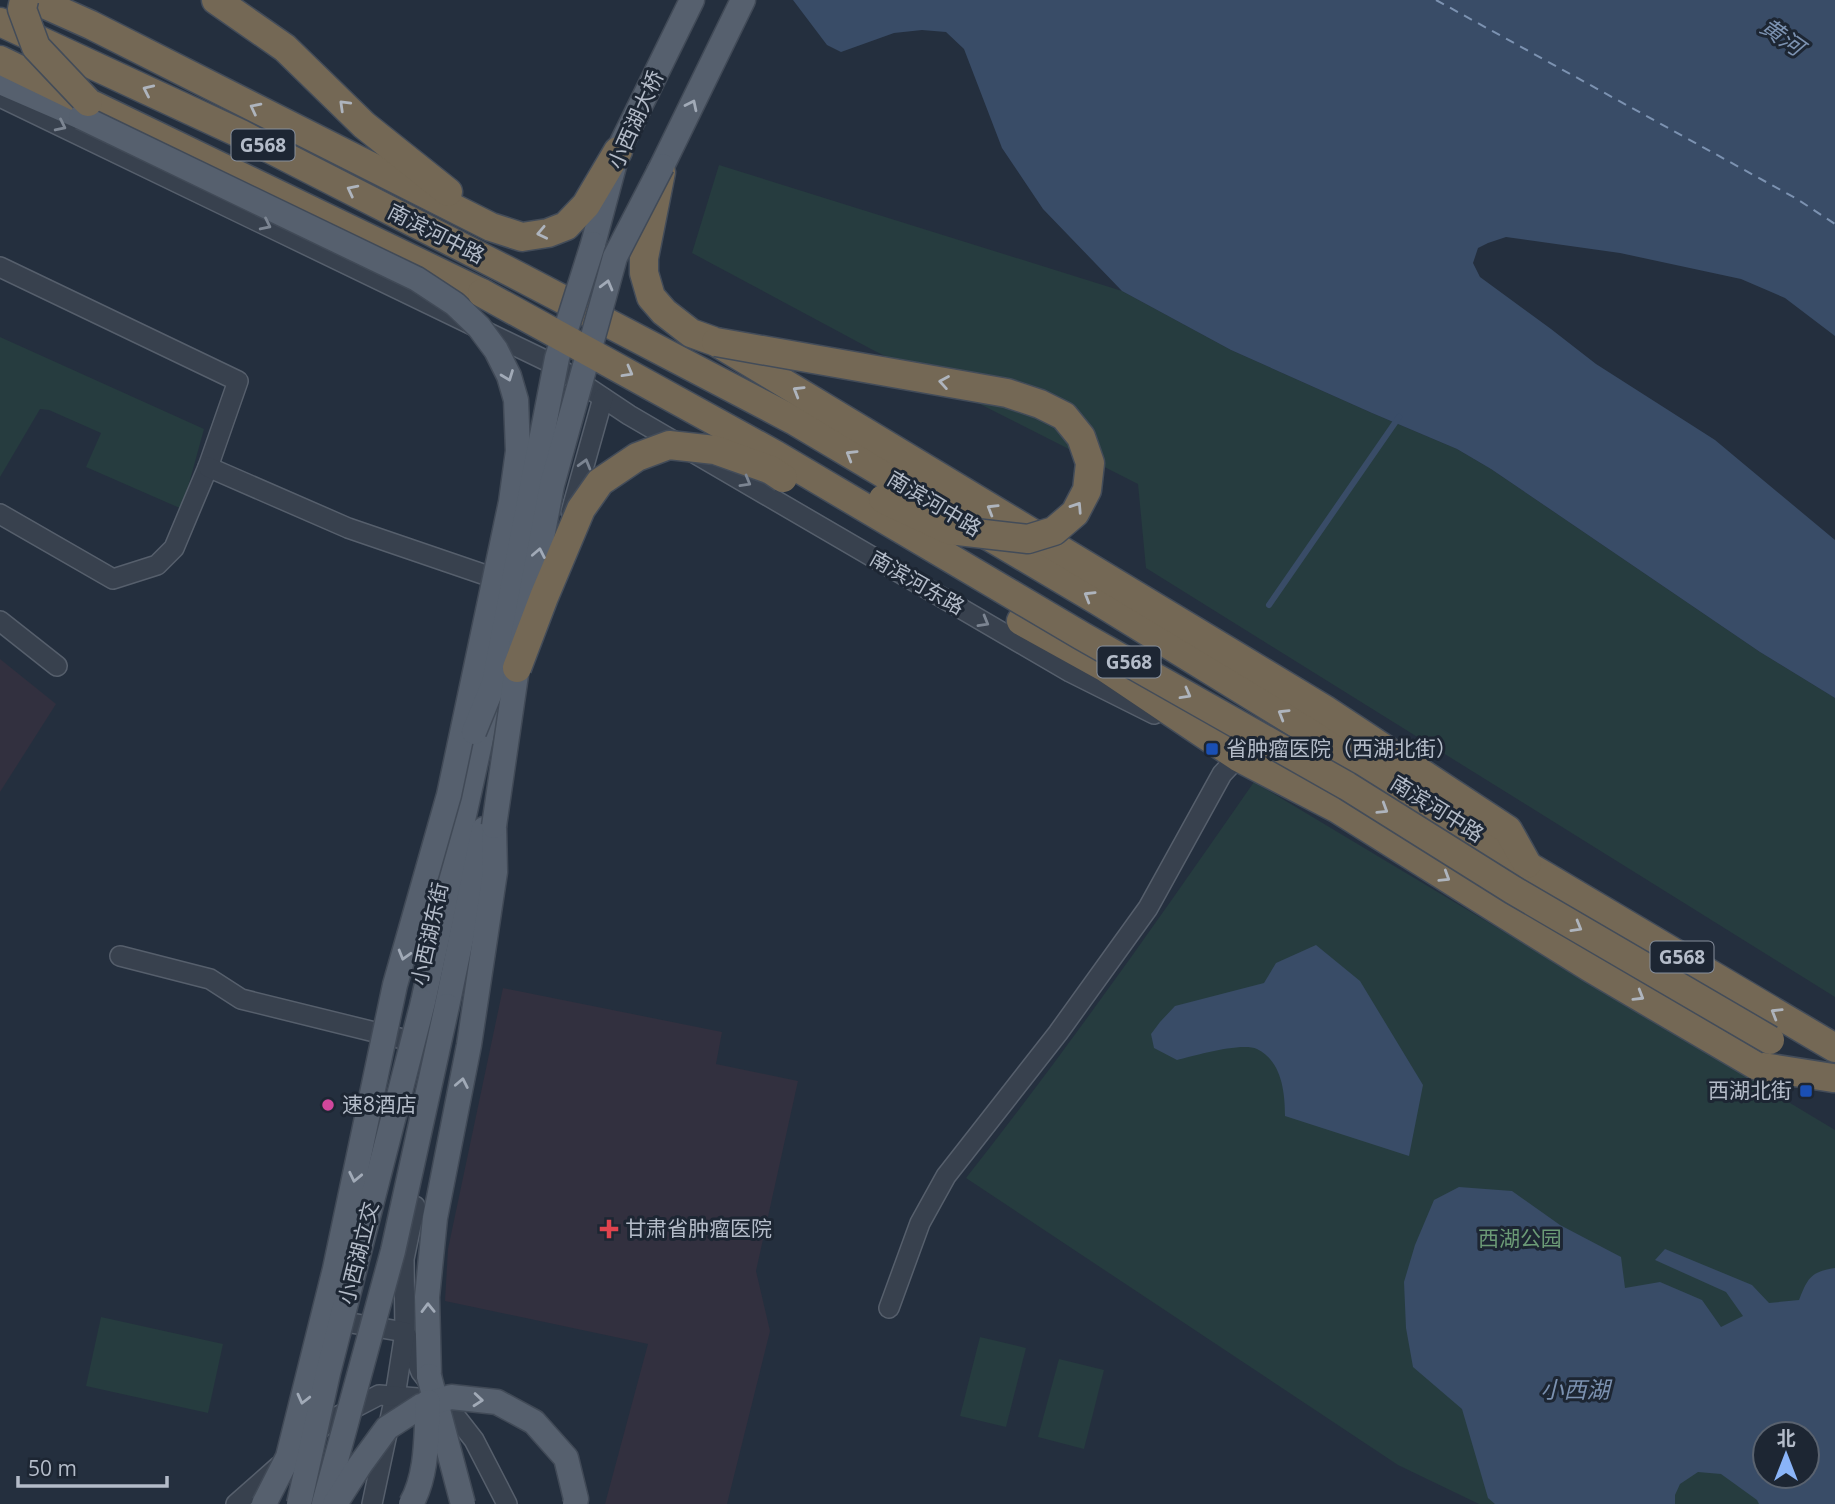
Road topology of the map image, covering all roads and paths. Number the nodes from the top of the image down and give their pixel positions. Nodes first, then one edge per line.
1 (24, 0) edge
2 (35, 0) edge
3 (216, 0) edge
4 (692, 0) edge
5 (743, 0) edge
6 (0, 22) edge
7 (0, 60) edge
8 (0, 82) edge
9 (0, 97) edge
10 (85, 110) junction
11 (618, 150) junction
12 (662, 166) junction
13 (491, 227) junction
14 (0, 267) edge
15 (716, 342) junction
16 (551, 363) junction
17 (603, 398) junction
18 (704, 414) junction
19 (208, 467) junction
20 (0, 513) edge
21 (501, 577) junction
22 (0, 621) edge
23 (57, 666) dead end
24 (505, 675) junction
25 (1238, 757) junction
26 (449, 796) junction
27 (1528, 866) junction
28 (120, 956) dead end
29 (407, 1041) junction
30 (1835, 1048) edge
31 (1834, 1078) edge
32 (890, 1308) dead end
33 (351, 1323) junction
34 (405, 1332) junction
35 (429, 1376) junction
36 (395, 1396) junction
37 (455, 1416) junction
38 (329, 1421) junction
39 (236, 1504) edge
40 (264, 1504) edge
41 (299, 1504) edge
42 (309, 1504) edge
43 (324, 1504) edge
44 (335, 1504) edge
45 (372, 1504) edge
46 (411, 1504) edge
47 (463, 1504) edge
48 (507, 1504) edge
49 (575, 1504) edge

1 - 10 highway, bridge
13 -> 2 highway
13 -> 3 highway
4 - 11 main road, 小西湖大桥
12 -> 5 main road, 小西湖大桥
27 -> 6 highway, 南滨河中路 / G568
7 - 10 highway, 南滨河中路 / G568
8 - 10 main road
9 -> 16 street
10 -> 18 highway, 南滨河中路 / G568, bridge
10 -> 21 main road, bridge
11 -> 13 highway
11 - 24 main road, 小西湖大桥, bridge
12 - 15 highway, bridge
24 -> 12 main road, 小西湖大桥, bridge
14 - 19 street
18 -> 15 highway, bridge
27 -> 15 highway, bridge
16 - 17 street
16 - 21 street, 小西湖东街
17 -> 25 street, 南滨河东路
34 -> 17 street, 小西湖东街
18 -> 31 highway, 南滨河中路 / G568, bridge
19 - 20 street
19 - 21 street
21 - 24 main road, bridge
21 - 26 main road, bridge
21 - 29 street, 小西湖东街
22 - 23 street
24 - 25 highway, bridge
24 - 26 main road, bridge
35 -> 24 main road, bridge
24 - 41 main road, 小西湖立交, bridge
24 - 43 main road, bridge
25 -> 31 highway
25 - 32 street
26 -> 40 main road, bridge
30 -> 27 highway, 南滨河中路 / G568
28 - 29 street
29 - 33 street, 小西湖东街
33 - 34 street
33 - 38 street, 小西湖东街
34 - 36 street
34 - 37 street, 小西湖东街
35 - 46 main road, bridge
35 - 47 main road, bridge
36 - 37 street
36 - 38 street
36 - 45 street
37 - 48 street, 小西湖东街
38 - 39 street
38 - 42 street, 小西湖东街
44 -> 49 main road, bridge

